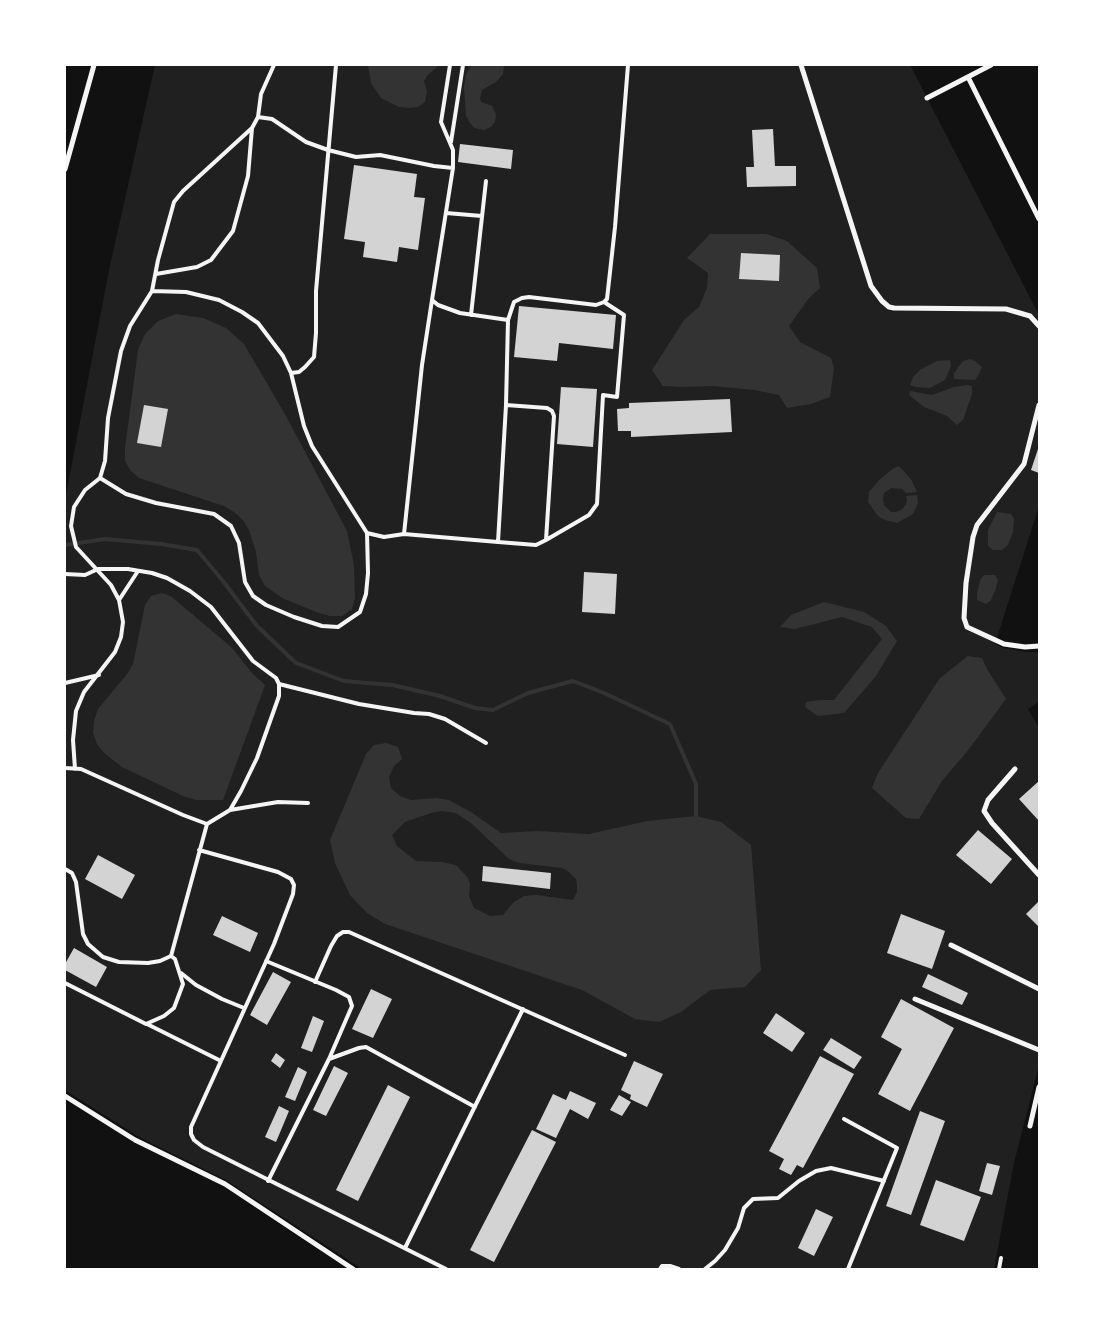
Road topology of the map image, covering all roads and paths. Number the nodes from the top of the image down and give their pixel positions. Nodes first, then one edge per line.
1 (94, 65) edge
2 (274, 65) edge
3 (336, 65) edge
4 (450, 65) edge
5 (463, 65) edge
6 (628, 65) edge
7 (801, 65) edge
8 (991, 65) edge
9 (968, 77) junction
10 (927, 98) dead end
11 (258, 117) junction
12 (252, 128) junction
13 (451, 144) junction
14 (328, 150) junction
15 (452, 168) junction
16 (65, 169) edge
17 (486, 181) dead end
18 (446, 213) junction
19 (482, 216) junction
20 (1039, 219) edge
21 (156, 274) junction
22 (152, 291) junction
23 (432, 300) junction
24 (604, 302) junction
25 (471, 314) junction
26 (508, 320) junction
27 (1039, 326) edge
28 (291, 373) junction
29 (506, 405) junction
30 (1039, 405) edge
31 (100, 478) junction
32 (367, 533) junction
33 (404, 534) junction
34 (546, 540) junction
35 (498, 542) junction
36 (98, 569) junction
37 (138, 571) junction
38 (65, 574) edge
39 (119, 600) junction
40 (1039, 646) edge
41 (99, 674) junction
42 (65, 683) edge
43 (278, 684) junction
44 (486, 743) dead end
45 (65, 768) edge
46 (75, 769) junction
47 (1016, 769) dead end
48 (308, 803) dead end
49 (230, 810) junction
50 (207, 824) junction
51 (199, 850) junction
52 (65, 868) edge
53 (1039, 875) edge
54 (951, 945) dead end
55 (171, 956) junction
56 (266, 961) junction
57 (180, 972) junction
58 (315, 982) junction
59 (65, 983) edge
60 (1039, 989) edge
61 (915, 999) dead end
62 (244, 1008) junction
63 (523, 1009) junction
64 (146, 1024) junction
65 (1039, 1050) edge
66 (625, 1055) dead end
67 (328, 1060) junction
68 (221, 1061) junction
69 (1039, 1086) edge
70 (65, 1096) edge
71 (475, 1107) junction
72 (844, 1119) dead end
73 (1030, 1126) dead end
74 (268, 1181) junction
75 (884, 1181) junction
76 (405, 1248) junction
77 (1001, 1258) dead end
78 (353, 1269) edge
79 (446, 1269) edge
80 (660, 1269) edge
81 (679, 1269) edge
82 (705, 1269) edge
83 (848, 1269) edge
84 (999, 1269) edge

1 - 16 street
2 - 11 lane
3 - 14 lane
4 - 13 lane
5 - 13 lane
6 - 24 lane
7 - 27 street
8 - 9 street
9 - 10 street
9 - 20 street
11 - 12 lane
11 - 14 lane
12 - 21 lane
12 - 21 lane
13 - 15 lane
14 - 15 lane
14 - 28 lane
15 - 18 lane
17 - 19 lane
18 - 19 lane
18 - 23 lane
19 - 25 lane
21 - 22 lane
22 - 28 lane
22 - 31 lane
23 - 25 lane
23 - 33 lane
24 - 26 lane
24 - 34 lane
25 - 26 lane
26 - 29 lane
28 - 32 lane
29 - 34 lane
29 - 35 lane
30 - 40 street
31 - 32 lane
31 - 36 lane
32 - 33 lane
33 - 35 lane
34 - 35 lane
36 - 37 lane
36 - 38 lane
36 - 39 lane
37 - 39 lane
37 - 43 lane
39 - 41 lane
41 - 42 lane
41 - 46 lane
43 - 44 lane
43 - 49 lane
45 - 46 lane
46 - 50 lane
47 - 53 street
48 - 49 lane
49 - 50 lane
50 - 51 lane
51 - 55 lane
51 - 56 lane
52 - 55 lane
54 - 60 street
55 - 57 lane
56 - 58 lane
56 - 62 lane
57 - 62 lane
57 - 64 lane
58 - 63 lane
58 - 67 lane
59 - 64 lane
61 - 65 street
62 - 68 lane
63 - 66 lane
63 - 71 lane
64 - 68 lane
67 - 71 lane
67 - 74 lane
68 - 74 lane
69 - 73 street
70 - 78 street
71 - 76 lane
72 - 75 lane
74 - 76 lane
75 - 82 lane
75 - 83 lane
76 - 79 lane
77 - 84 lane
80 - 81 lane

